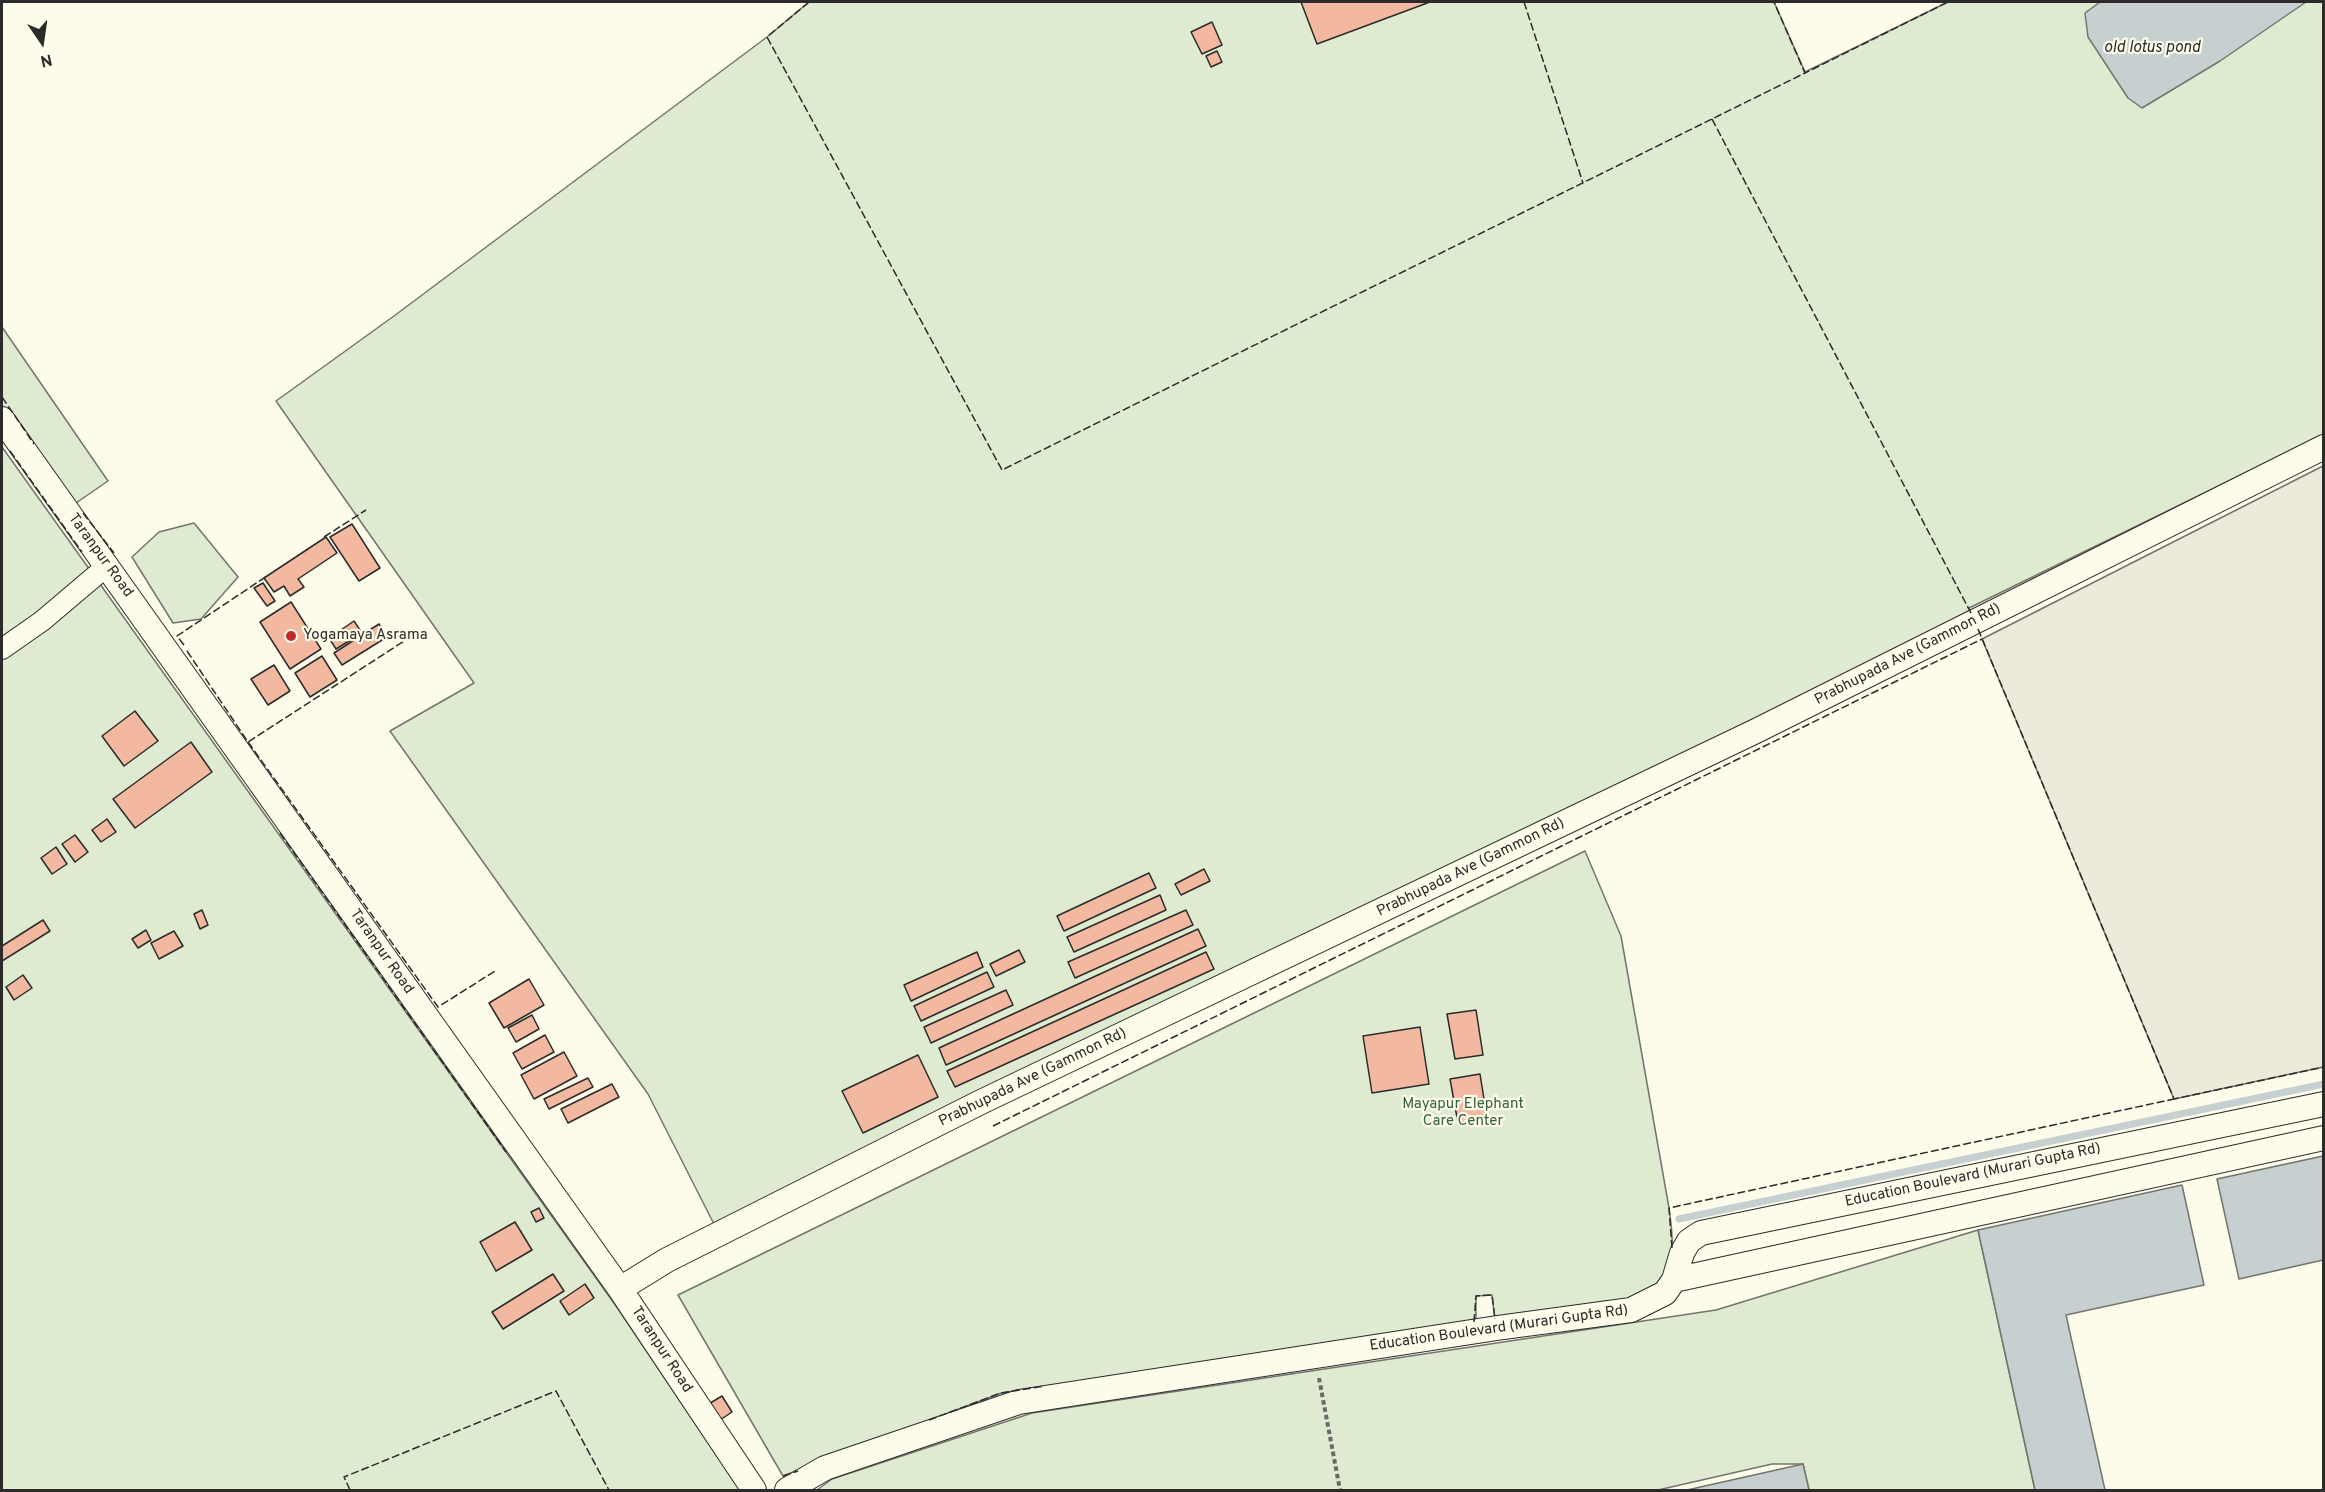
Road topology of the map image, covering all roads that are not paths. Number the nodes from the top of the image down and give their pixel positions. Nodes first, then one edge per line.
1 (2, 419) edge
2 (2324, 447) edge
3 (107, 566) junction
4 (2, 649) edge
5 (2324, 1104) edge
6 (2324, 1137) edge
7 (1674, 1280) junction
8 (620, 1289) junction
9 (754, 1491) edge
10 (787, 1491) edge

1 - 3 street, Taranpur Road
2 - 8 street, Prabhupada Ave (Gammon Rd)
3 - 4 street
3 - 8 street, Taranpur Road
5 - 7 street, Education Boulevard (Murari Gupta Rd)
6 - 7 street
7 - 10 street, Education Boulevard (Murari Gupta Rd)
8 - 9 street, Taranpur Road

